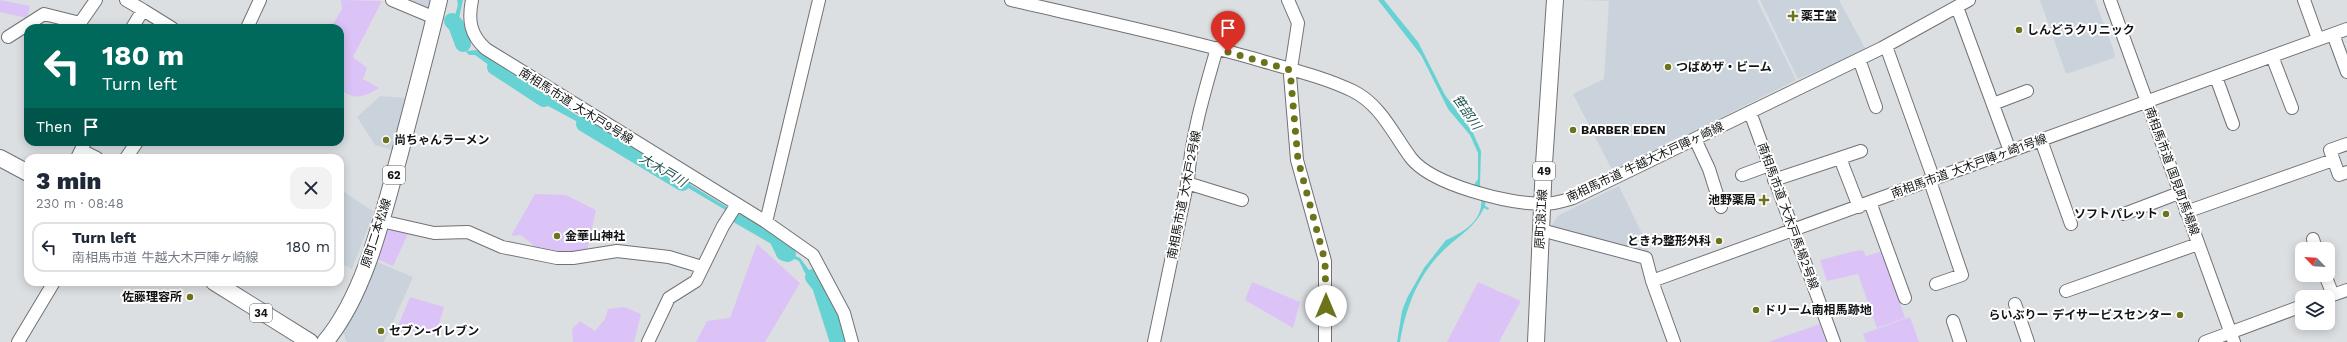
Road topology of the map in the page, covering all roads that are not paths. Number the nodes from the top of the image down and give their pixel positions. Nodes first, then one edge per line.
1 (96, 0) edge
2 (126, 0) edge
3 (260, 0) edge
4 (392, 0) edge
5 (439, 0) edge
6 (472, 0) edge
7 (819, 0) edge
8 (1011, 0) edge
9 (1288, 0) edge
10 (1555, 0) edge
11 (1969, 0) edge
12 (2110, 0) edge
13 (2304, 0) edge
14 (1957, 7) junction
15 (143, 10) junction
16 (435, 18) junction
17 (28, 24) edge
18 (134, 24) edge
19 (166, 24) edge
20 (248, 24) edge
21 (24, 27) edge
22 (2347, 29) edge
23 (2333, 34) junction
24 (8, 37) dead end
25 (2318, 39) junction
26 (1886, 46) junction
27 (1217, 48) junction
28 (2272, 56) junction
29 (1859, 59) junction
30 (1290, 70) junction
31 (2347, 72) edge
32 (2216, 77) junction
33 (2027, 91) dead end
34 (2147, 103) junction
35 (1993, 104) junction
36 (1876, 107) dead end
37 (2292, 108) dead end
38 (1750, 112) junction
39 (2233, 124) dead end
40 (1695, 139) junction
41 (2040, 140) junction
42 (2347, 144) edge
43 (1861, 151) dead end
44 (2010, 151) junction
45 (0, 158) edge
46 (1840, 158) junction
47 (2333, 160) junction
48 (1769, 165) junction
49 (24, 171) edge
50 (2347, 172) edge
51 (1742, 175) dead end
52 (1774, 180) junction
53 (1932, 180) junction
54 (1187, 183) junction
55 (2179, 193) junction
56 (1242, 200) dead end
57 (1870, 202) junction
58 (737, 204) junction
59 (1542, 204) junction
60 (1721, 207) dead end
61 (1858, 207) junction
62 (2186, 212) junction
63 (2124, 214) dead end
64 (381, 221) junction
65 (766, 222) junction
66 (2070, 224) dead end
67 (1541, 230) junction
68 (1793, 231) junction
69 (2198, 244) junction
70 (702, 267) junction
71 (1652, 281) junction
72 (1936, 284) dead end
73 (52, 286) edge
74 (220, 286) edge
75 (2347, 290) edge
76 (2066, 291) dead end
77 (2335, 294) edge
78 (1905, 298) dead end
79 (2015, 304) dead end
80 (2295, 309) edge
81 (1953, 321) dead end
82 (2232, 337) edge
83 (1670, 341) edge
84 (18, 342) edge
85 (310, 342) edge
86 (325, 342) edge
87 (648, 342) edge
88 (852, 342) edge
89 (1154, 342) edge
90 (1325, 342) edge
91 (1536, 342) edge
92 (1834, 342) edge
93 (1960, 342) edge
94 (2028, 342) edge
95 (2205, 342) edge

1 - 17 street
2 - 15 street
3 - 20 street
4 - 16 street
5 - 16 main road, 原町二本松線 / 62
6 - 58 street, 南相馬市道 大木戸9号線
7 - 65 street
8 - 27 street, 南相馬市道 牛越大木戸陣ヶ崎線
9 - 30 street
10 - 59 main road, 原町浪江線 / 49
11 - 14 street, 南相馬市道 牛越大木戸陣ヶ崎線
12 - 34 street, 南相馬市道 国見町馬場線
13 - 25 street
14 - 26 street, 南相馬市道 牛越大木戸陣ヶ崎線
14 - 35 street
15 - 18 street
15 - 19 street
16 - 64 main road, 原町二本松線 / 62
21 - 24 street
22 - 23 street, 南相馬市道 大木戸陣ヶ崎1号線
23 - 25 street, 南相馬市道 大木戸陣ヶ崎1号線
23 - 31 street
25 - 28 street, 南相馬市道 大木戸陣ヶ崎1号線
26 - 29 street, 南相馬市道 牛越大木戸陣ヶ崎線
26 - 53 street
27 - 30 street, 南相馬市道 牛越大木戸陣ヶ崎線
27 - 54 street, 南相馬市道 大木戸2号線
28 - 32 street, 南相馬市道 大木戸陣ヶ崎1号線
28 - 37 street
29 - 36 street
29 - 38 street, 南相馬市道 牛越大木戸陣ヶ崎線
30 - 59 street, 南相馬市道 牛越大木戸陣ヶ崎線
30 - 90 street
32 - 34 street, 南相馬市道 大木戸陣ヶ崎1号線
32 - 39 street
33 - 35 street
34 - 41 street, 南相馬市道 大木戸陣ヶ崎1号線
34 - 55 street, 南相馬市道 国見町馬場線
35 - 44 street
38 - 40 street, 南相馬市道 牛越大木戸陣ヶ崎線
38 - 48 street, 南相馬市道 大木戸馬場2号線
40 - 59 street, 南相馬市道 牛越大木戸陣ヶ崎線
40 - 60 street
41 - 44 street, 南相馬市道 大木戸陣ヶ崎1号線
41 - 66 street
42 - 47 street
43 - 46 street
44 - 53 street, 南相馬市道 大木戸陣ヶ崎1号線
45 - 49 main road
46 - 52 street
46 - 61 street
47 - 50 street
47 - 62 street
48 - 51 street
48 - 52 street, 南相馬市道 大木戸馬場2号線
52 - 68 street, 南相馬市道 大木戸馬場2号線
53 - 57 street, 南相馬市道 大木戸陣ヶ崎1号線
53 - 72 street
54 - 56 street
54 - 89 street, 南相馬市道 大木戸2号線
55 - 62 street, 南相馬市道 国見町馬場線
55 - 63 street
57 - 61 street, 南相馬市道 大木戸陣ヶ崎1号線
57 - 78 street
58 - 65 street, 南相馬市道 大木戸9号線
58 - 70 street
59 - 67 main road, 原町浪江線 / 49
61 - 68 street, 南相馬市道 大木戸陣ヶ崎1号線
62 - 69 street, 南相馬市道 国見町馬場線
64 - 70 street
64 - 86 main road, 原町二本松線 / 62
65 - 88 street, 南相馬市道 大木戸9号線
67 - 71 street
67 - 91 main road, 原町浪江線 / 49
68 - 71 street, 南相馬市道 大木戸陣ヶ崎1号線
68 - 92 street, 南相馬市道 大木戸馬場2号線
69 - 76 street
69 - 82 street, 南相馬市道 国見町馬場線
70 - 87 street
71 - 83 street
73 - 84 street
74 - 85 main road, 34
75 - 77 street
79 - 94 street
80 - 82 street
81 - 93 street
82 - 95 street

